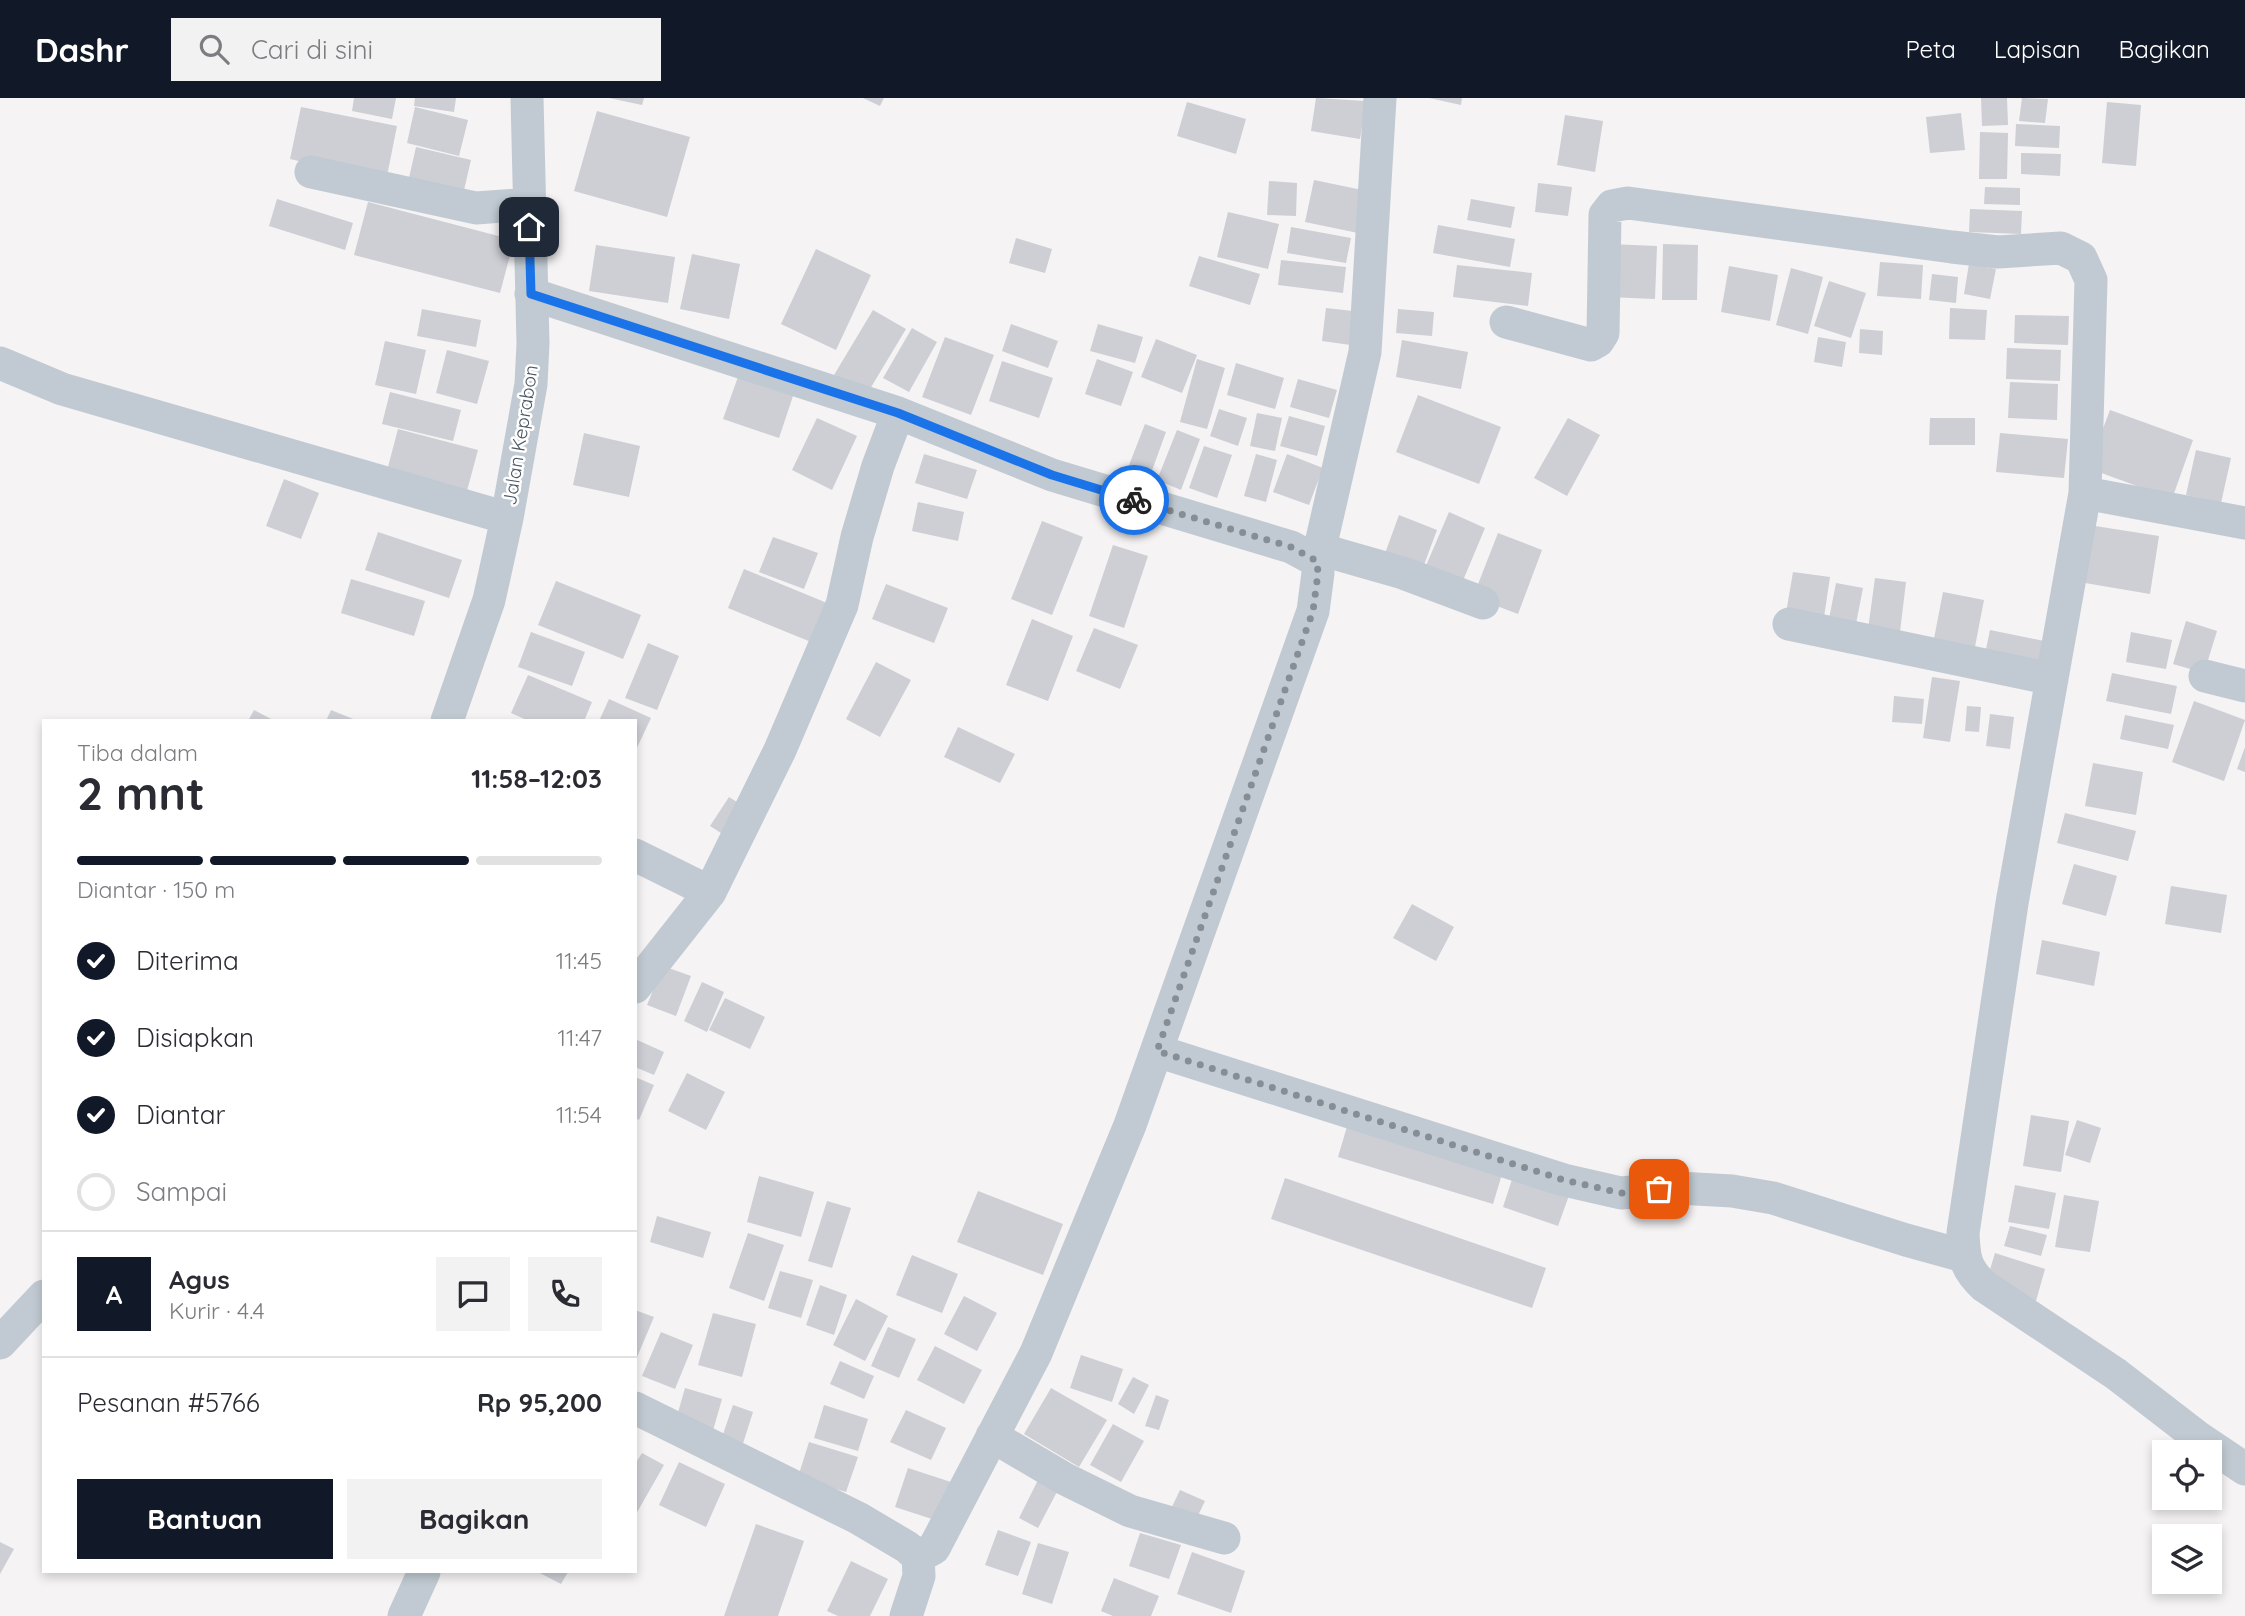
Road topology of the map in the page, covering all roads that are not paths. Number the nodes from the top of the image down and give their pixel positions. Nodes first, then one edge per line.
1 (527, 98) edge
2 (1380, 98) edge
3 (311, 172) dead end
4 (529, 204) junction
5 (531, 294) junction
6 (1506, 323) dead end
7 (0, 363) edge
8 (898, 413) junction
9 (2085, 493) junction
10 (507, 519) junction
11 (2245, 523) edge
12 (1318, 555) junction
13 (1483, 603) dead end
14 (1789, 624) dead end
15 (2205, 676) dead end
16 (2052, 679) junction
17 (2245, 686) edge
18 (448, 719) edge
19 (637, 856) edge
20 (710, 892) junction
21 (637, 984) edge
22 (1157, 1051) junction
23 (1964, 1255) junction
24 (42, 1298) edge
25 (0, 1343) edge
26 (637, 1409) edge
27 (992, 1436) junction
28 (2245, 1469) edge
29 (1224, 1538) dead end
30 (918, 1557) junction
31 (424, 1573) edge
32 (404, 1616) edge
33 (906, 1616) edge

1 - 4 street, Jalan Keprabon
2 - 12 street
3 - 4 street
4 - 5 street, Jalan Keprabon
5 - 8 street
5 - 10 street, Jalan Keprabon
6 - 9 street
7 - 10 street
8 - 12 street
8 - 20 street
9 - 11 street
9 - 16 street
10 - 18 street, Jalan Keprabon
12 - 13 street
12 - 22 street
14 - 16 street
15 - 17 street
16 - 23 street
19 - 20 street
20 - 21 street
22 - 23 street
22 - 27 street
23 - 28 street
24 - 25 street
26 - 30 street
27 - 29 street
27 - 30 street
30 - 33 street
31 - 32 street

